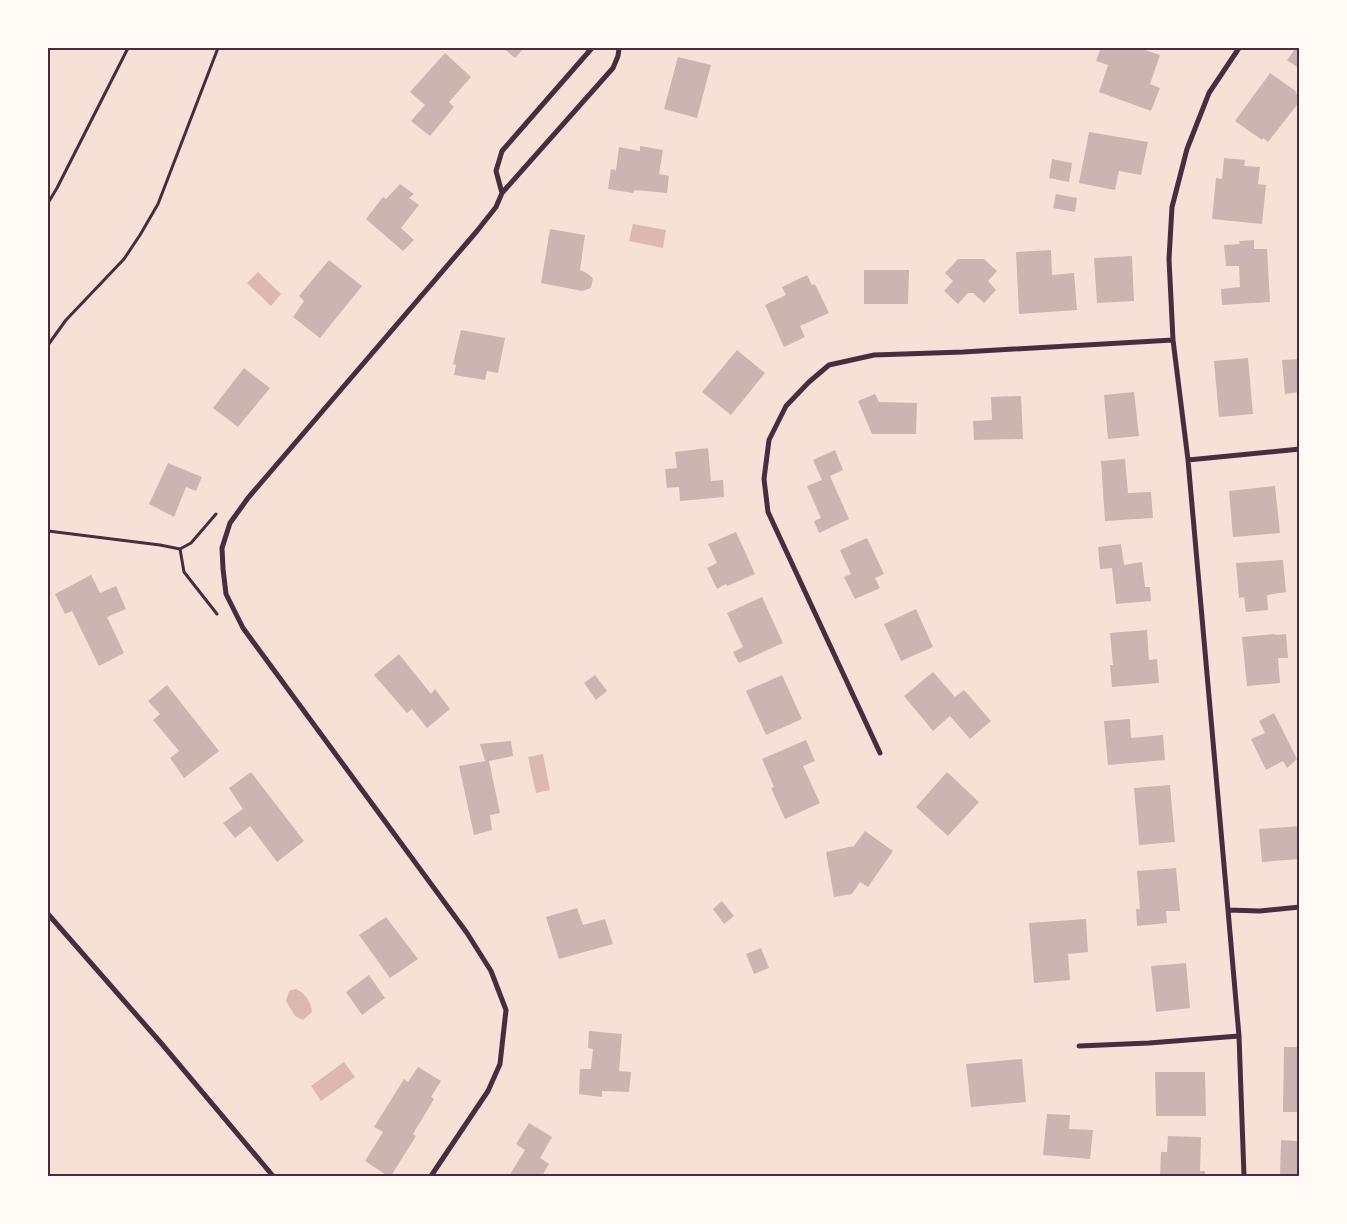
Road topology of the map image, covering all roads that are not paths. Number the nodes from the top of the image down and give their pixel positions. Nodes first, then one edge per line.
1 (592, 48) edge
2 (619, 48) edge
3 (1239, 48) edge
4 (502, 194) junction
5 (1173, 340) junction
6 (1300, 449) edge
7 (1188, 460) junction
8 (880, 753) dead end
9 (1300, 907) edge
10 (1228, 910) junction
11 (48, 914) edge
12 (1239, 1036) junction
13 (1079, 1046) dead end
14 (274, 1176) edge
15 (431, 1176) edge
16 (1244, 1176) edge

1 - 4 street
2 - 4 street
3 - 5 street
4 - 15 street
5 - 7 street
5 - 8 street
6 - 7 street
7 - 10 street
9 - 10 street
10 - 12 street
11 - 14 street
12 - 13 street
12 - 16 street

